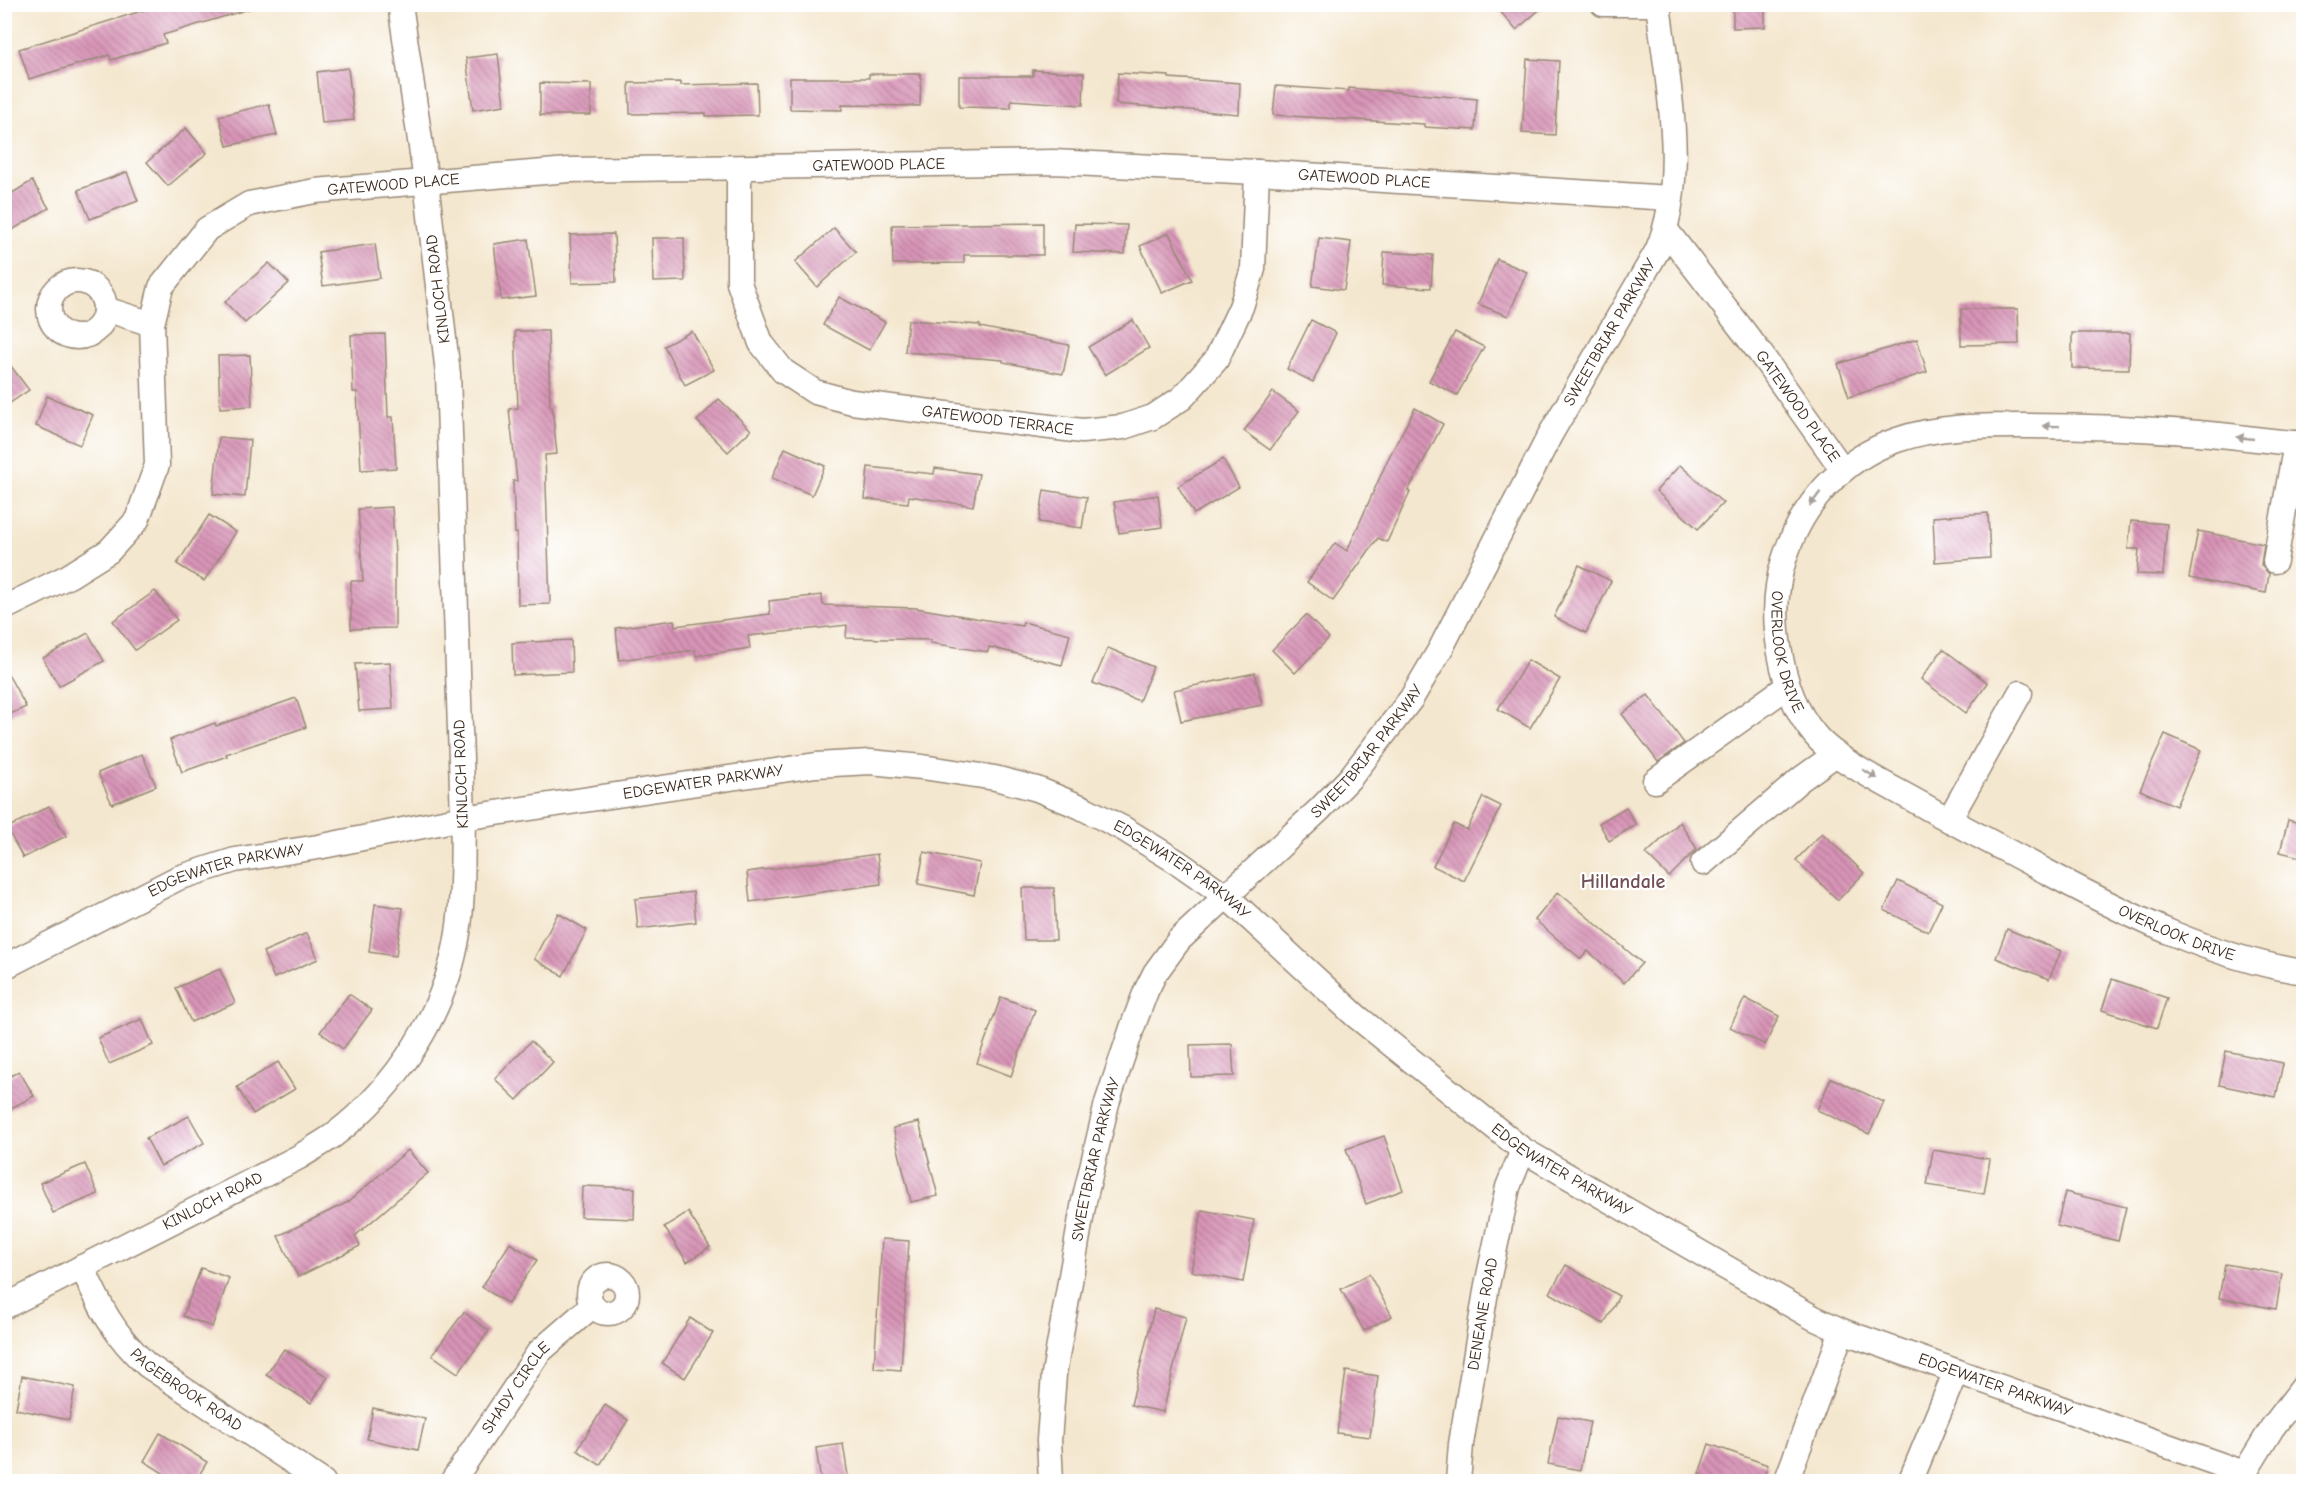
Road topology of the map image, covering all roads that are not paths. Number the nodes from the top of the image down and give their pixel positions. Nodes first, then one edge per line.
1 (400, 4) edge
2 (1603, 4) edge
3 (1653, 4) edge
4 (1658, 4) edge
5 (739, 168) junction
6 (1257, 172) junction
7 (426, 181) junction
8 (1670, 198) junction
9 (1666, 230) junction
10 (105, 309) dead end
11 (152, 324) junction
12 (2300, 444) edge
13 (1844, 470) junction
14 (2275, 561) dead end
15 (4, 608) edge
16 (1788, 686) junction
17 (2020, 693) dead end
18 (1836, 754) junction
19 (1655, 781) dead end
20 (463, 818) junction
21 (1949, 820) junction
22 (1703, 863) dead end
23 (1226, 896) junction
24 (4, 967) edge
25 (2304, 972) edge
26 (1523, 1150) junction
27 (82, 1267) junction
28 (592, 1306) dead end
29 (4, 1307) edge
30 (1842, 1331) junction
31 (1956, 1371) junction
32 (2304, 1386) edge
33 (2241, 1477) edge
34 (323, 1482) edge
35 (452, 1482) edge
36 (1051, 1482) edge
37 (1458, 1482) edge
38 (1786, 1482) edge
39 (1910, 1482) edge

1 - 7 street, KINLOCH ROAD
2 - 3 street
4 - 8 street, SWEETBRIAR PARKWAY
5 - 6 street, GATEWOOD PLACE
5 - 6 street, GATEWOOD TERRACE
5 - 7 street, GATEWOOD PLACE
6 - 8 street, GATEWOOD PLACE
7 - 11 street, GATEWOOD PLACE
7 - 20 street, KINLOCH ROAD
8 - 9 street, SWEETBRIAR PARKWAY
9 - 13 street, GATEWOOD PLACE
9 - 23 street, SWEETBRIAR PARKWAY
10 - 11 street
11 - 15 street, GATEWOOD PLACE
12 -> 13 street, OVERLOOK DRIVE
12 - 14 street
13 -> 16 street, OVERLOOK DRIVE
16 - 18 street, OVERLOOK DRIVE
16 - 19 street
17 - 21 street
18 -> 21 street, OVERLOOK DRIVE
18 - 22 street
20 - 23 street, EDGEWATER PARKWAY
20 - 24 street, EDGEWATER PARKWAY
20 - 27 street, KINLOCH ROAD
21 - 25 street, OVERLOOK DRIVE
23 - 26 street, EDGEWATER PARKWAY
23 - 36 street, SWEETBRIAR PARKWAY
26 - 30 street, EDGEWATER PARKWAY
26 - 37 street, DENEANE ROAD
27 - 29 street, KINLOCH ROAD
27 - 34 street, PAGEBROOK ROAD
28 - 35 street, SHADY CIRCLE
30 - 31 street, EDGEWATER PARKWAY
30 - 38 street
31 - 33 street, EDGEWATER PARKWAY
31 - 39 street
32 - 33 street

